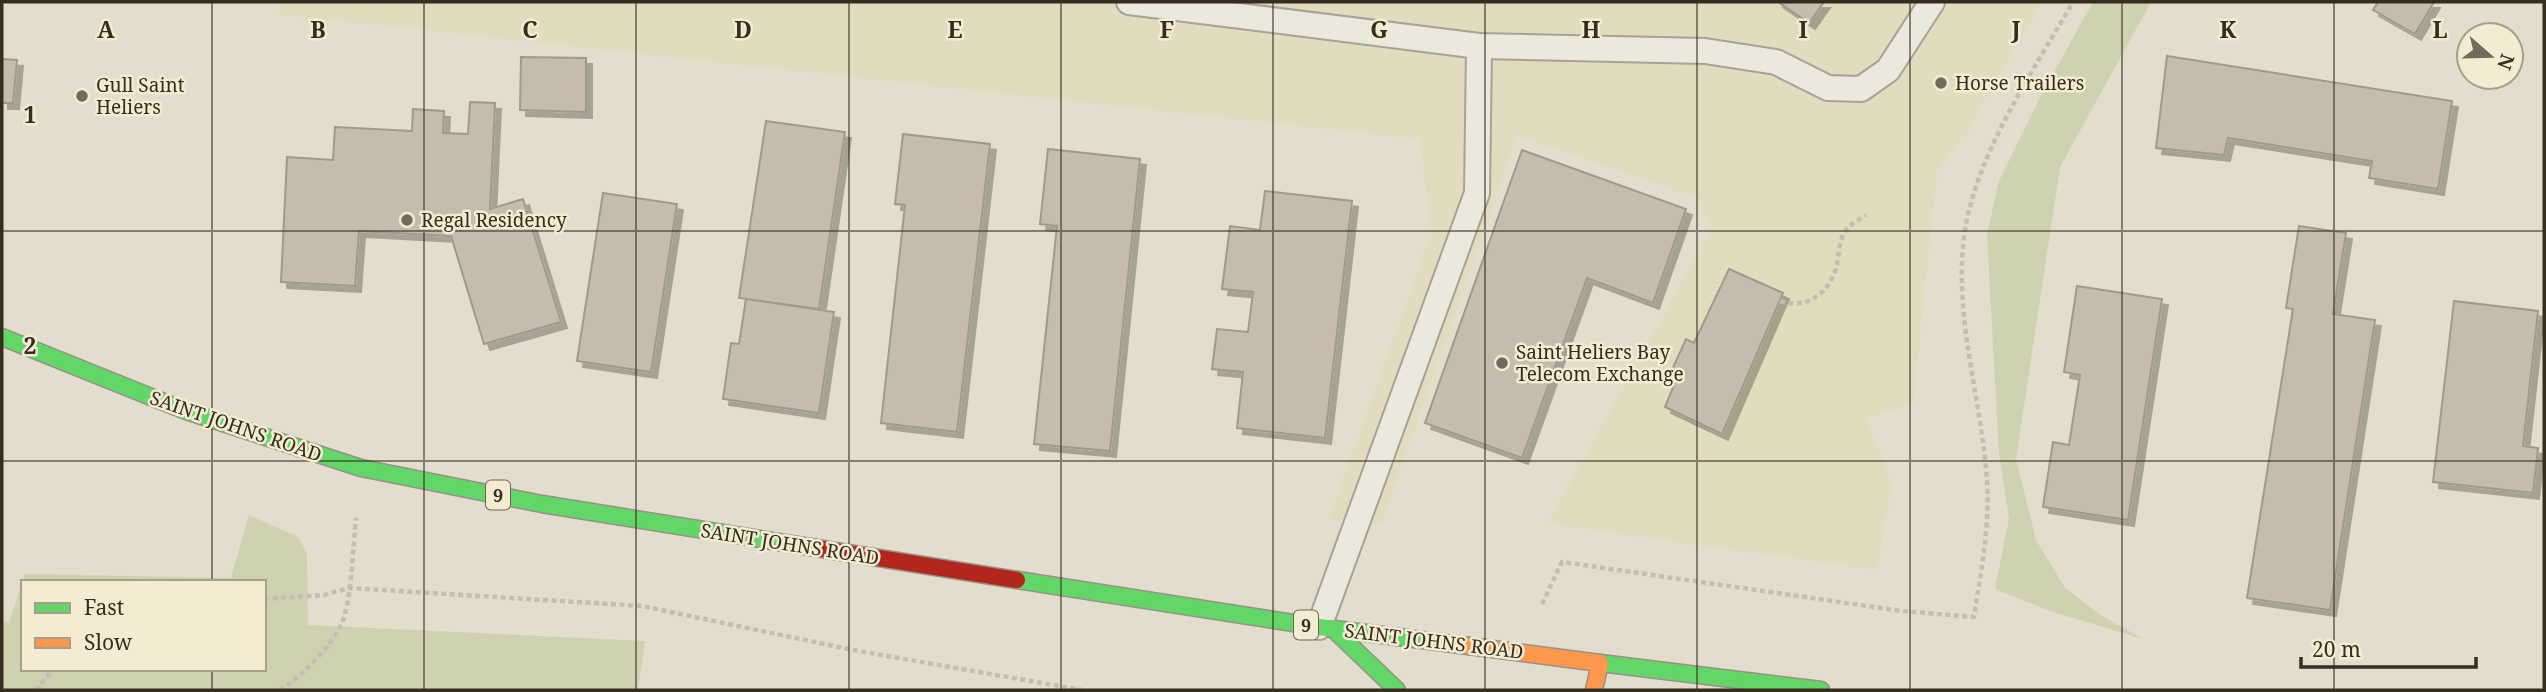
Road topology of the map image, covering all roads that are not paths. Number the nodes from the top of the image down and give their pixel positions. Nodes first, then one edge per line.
1 (1129, 2) edge
2 (1931, 2) edge
3 (1479, 46) junction
4 (2, 337) edge
5 (1326, 628) junction
6 (1600, 663) junction
7 (1397, 690) edge
8 (1594, 690) edge
9 (1821, 690) edge

1 - 3 lane
2 - 3 lane
3 - 5 lane
4 - 5 main road, SAINT JOHNS ROAD / 9
5 - 6 main road, SAINT JOHNS ROAD / 9
5 - 7 main road
6 - 8 main road
6 - 9 main road, SAINT JOHNS ROAD

